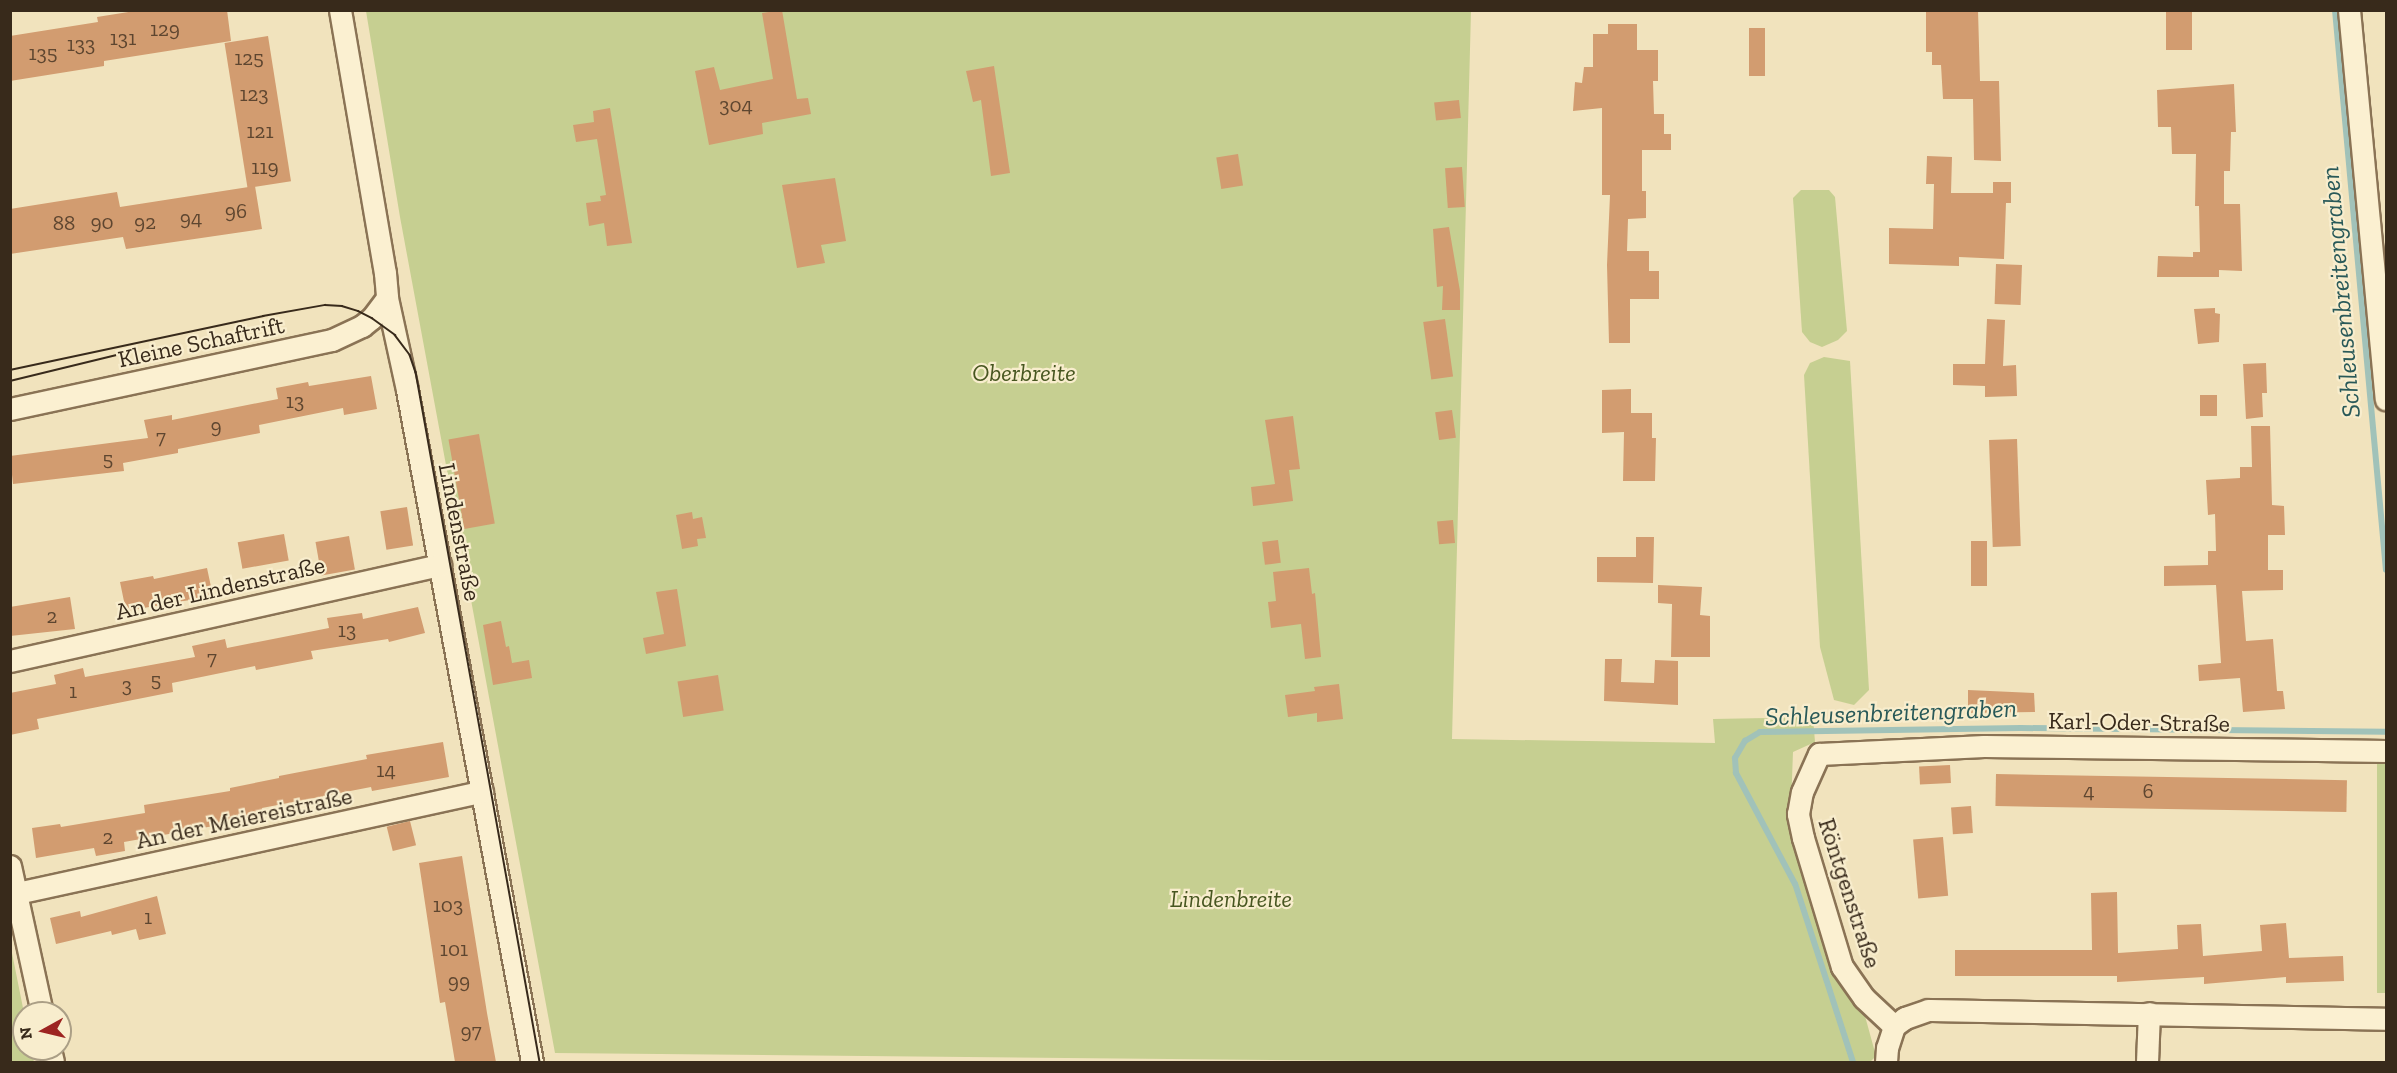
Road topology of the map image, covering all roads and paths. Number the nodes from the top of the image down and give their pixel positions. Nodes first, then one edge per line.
1 (340, 10) edge
2 (2349, 10) edge
3 (2380, 261) edge
4 (387, 298) junction
5 (2386, 399) edge
6 (10, 409) edge
7 (440, 565) junction
8 (10, 661) edge
9 (2385, 751) edge
10 (1819, 754) joint
11 (482, 792) junction
12 (10, 866) edge
13 (17, 893) junction
14 (40, 1001) edge
15 (2149, 1013) junction
16 (2386, 1019) edge
17 (1894, 1026) junction
18 (532, 1062) edge
19 (1886, 1062) edge
20 (2147, 1062) edge

1 - 4 street, Lindenstraße
2 - 3 street
3 - 5 street
4 - 6 street, Kleine Schaftrift
4 - 7 street, Lindenstraße
7 - 8 street, An der Lindenstraße
7 - 11 street, Lindenstraße
9 - 10 street, Karl-Oder-Straße
10 - 17 street, Röntgenstraße
11 - 13 street, An der Meiereistraße
11 - 18 street, Lindenstraße
12 - 13 street
13 - 14 street
15 - 16 street
15 - 17 street
15 - 20 street
17 - 19 street

